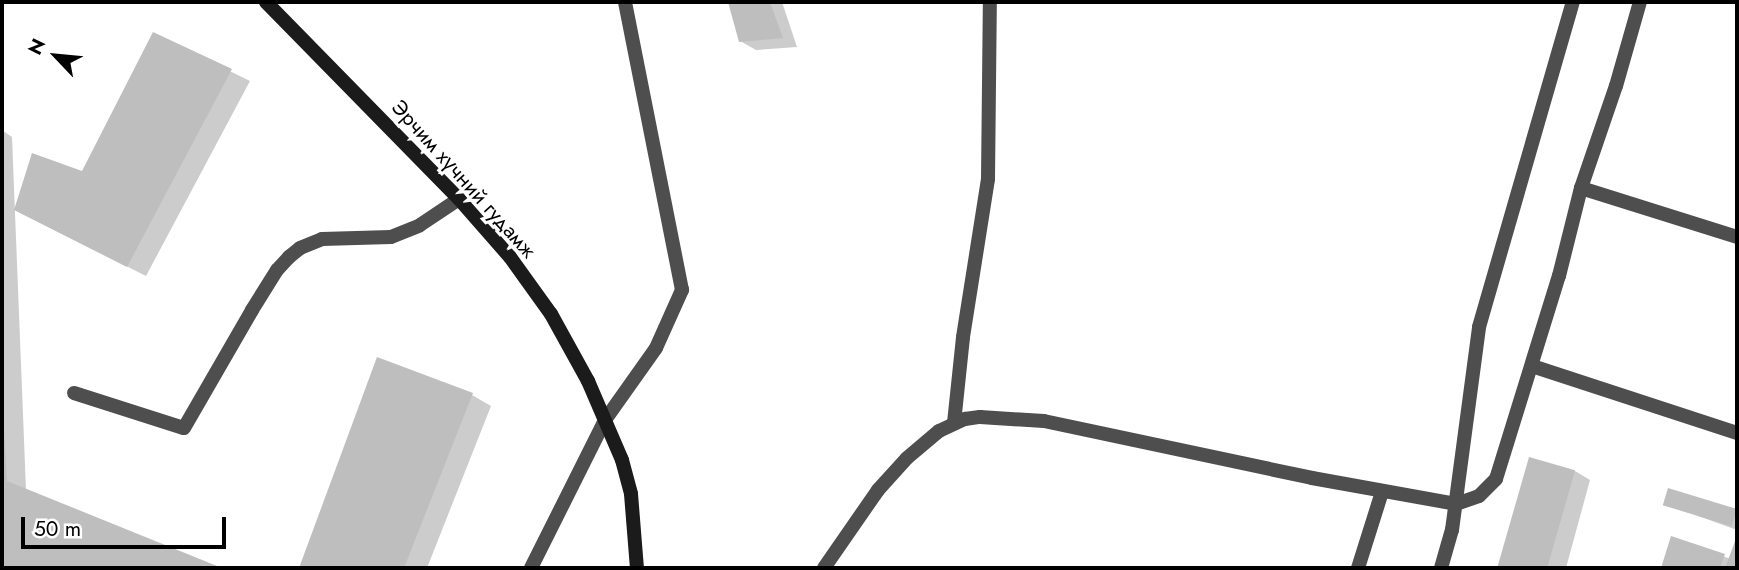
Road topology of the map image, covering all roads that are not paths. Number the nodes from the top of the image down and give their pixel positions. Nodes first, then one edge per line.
1 (266, 2) edge
2 (625, 2) edge
3 (990, 2) edge
4 (1573, 2) edge
5 (1640, 2) edge
6 (1581, 188) junction
7 (459, 199) junction
8 (1737, 237) edge
9 (1532, 366) junction
10 (74, 393) dead end
11 (605, 419) junction
12 (954, 423) junction
13 (1737, 433) edge
14 (1382, 492) junction
15 (1456, 504) junction
16 (531, 568) edge
17 (637, 568) edge
18 (824, 568) edge
19 (1358, 568) edge
20 (1441, 568) edge

1 - 7 main road, Эрчим хүчний гудамж
2 - 11 street
3 - 12 street
4 - 15 street
5 - 6 street
6 - 8 street
6 - 9 street
7 - 10 street
7 - 11 main road, Эрчим хүчний гудамж
9 - 13 street
9 - 15 street
11 - 16 street
11 - 17 main road, Эрчим хүчний гудамж
12 - 14 street
12 - 18 street
14 - 15 street
14 - 19 street
15 - 20 street

